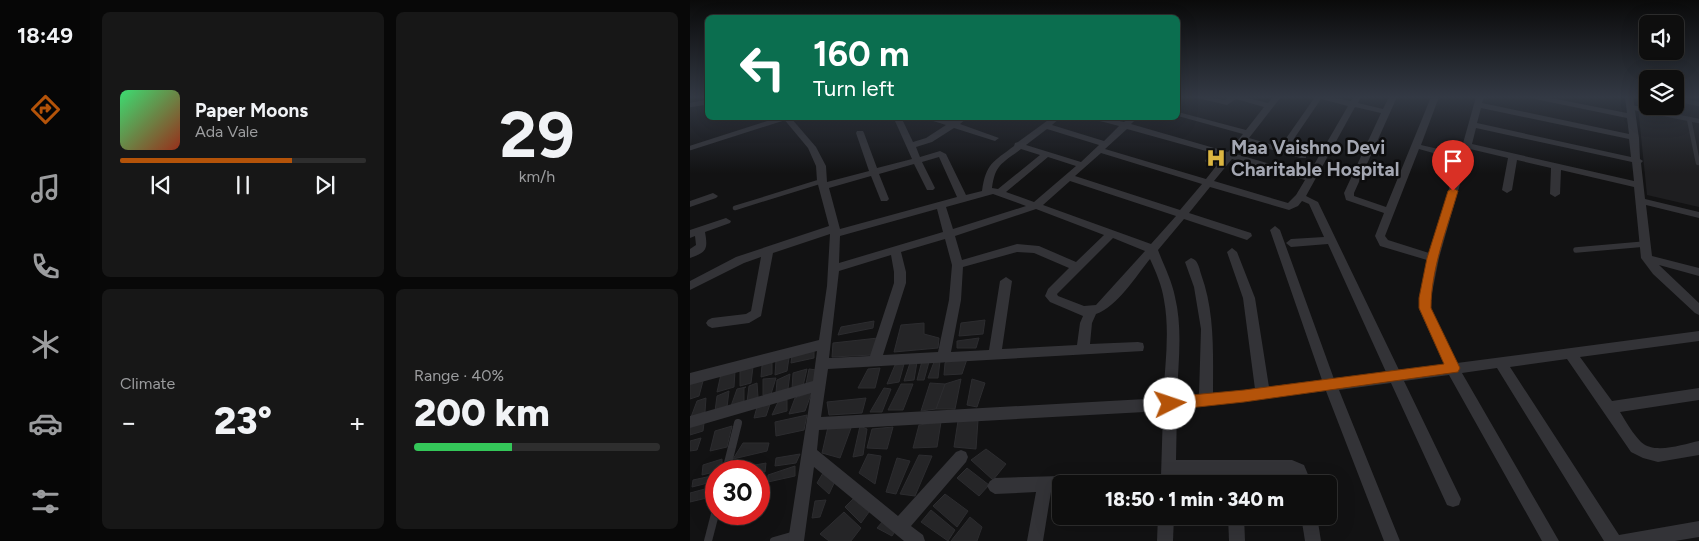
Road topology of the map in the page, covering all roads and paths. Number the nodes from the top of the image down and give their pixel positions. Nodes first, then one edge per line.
1 (772, 122) edge
2 (789, 122) edge
3 (900, 122) edge
4 (947, 122) edge
5 (956, 122) edge
6 (1050, 122) edge
7 (1115, 122) edge
8 (1128, 122) edge
9 (1203, 122) edge
10 (1257, 122) edge
11 (1301, 122) edge
12 (1343, 122) edge
13 (1381, 122) edge
14 (1425, 122) edge
15 (1569, 122) edge
16 (1632, 122) edge
17 (1690, 122) edge
18 (953, 124) junction
19 (1125, 125) junction
20 (1473, 125) joint
21 (1045, 126) junction
22 (860, 133) dead end
23 (1246, 136) junction
24 (995, 138) dead end
25 (1635, 138) junction
26 (1018, 145) junction
27 (911, 146) junction
28 (1416, 146) junction
29 (1467, 146) junction
30 (1103, 147) junction
31 (690, 148) edge
32 (1282, 150) junction
33 (1046, 154) junction
34 (1230, 155) junction
35 (1303, 156) dead end
36 (1514, 156) junction
37 (1464, 158) junction
38 (917, 159) junction
39 (1638, 162) junction
40 (1698, 163) edge
41 (1082, 165) junction
42 (1556, 166) junction
43 (874, 171) junction
44 (1069, 177) junction
45 (1310, 178) junction
46 (823, 183) junction
47 (1208, 184) junction
48 (1640, 185) junction
49 (930, 188) dead end
50 (1507, 190) dead end
51 (987, 192) junction
52 (999, 193) junction
53 (1555, 194) dead end
54 (713, 196) dead end
55 (1300, 197) junction
56 (884, 199) dead end
57 (963, 199) junction
58 (1641, 201) junction
59 (690, 204) edge
60 (941, 205) junction
61 (1036, 206) junction
62 (735, 208) dead end
63 (1390, 212) junction
64 (1183, 214) junction
65 (1699, 215) edge
66 (726, 221) dead end
67 (1275, 230) dead end
68 (835, 231) junction
69 (695, 232) edge
70 (949, 234) junction
71 (1111, 234) junction
72 (1247, 236) dead end
73 (1331, 240) junction
74 (1291, 243) dead end
75 (1644, 244) junction
76 (1152, 249) junction
77 (768, 250) junction
78 (895, 250) junction
79 (1576, 250) dead end
80 (1232, 252) dead end
81 (690, 254) edge
82 (1433, 258) junction
83 (1647, 258) junction
84 (1191, 262) dead end
85 (958, 265) junction
86 (1077, 267) junction
87 (834, 268) junction
88 (1699, 272) edge
89 (1006, 281) dead end
90 (690, 286) edge
91 (1696, 306) edge
92 (1091, 311) junction
93 (712, 323) dead end
94 (1699, 336) edge
95 (824, 344) junction
96 (1138, 347) dead end
97 (1082, 349) junction
98 (1570, 353) junction
99 (994, 354) junction
100 (944, 356) junction
101 (875, 360) junction
102 (1501, 363) junction
103 (822, 364) junction
104 (1453, 368) junction
105 (1395, 377) junction
106 (690, 379) edge
107 (818, 385) junction
108 (1330, 385) junction
109 (1263, 394) junction
110 (1699, 394) edge
111 (1206, 401) junction
112 (1170, 404) junction
113 (1608, 408) junction
114 (690, 422) edge
115 (738, 423) dead end
116 (813, 424) junction
117 (1699, 448) edge
118 (808, 453) junction
119 (961, 457) dead end
120 (729, 460) edge
121 (1169, 467) junction
122 (1234, 467) junction
123 (1169, 475) edge
124 (1234, 475) edge
125 (1301, 475) edge
126 (1045, 484) junction
127 (1052, 484) edge
128 (995, 486) dead end
129 (1453, 499) dead end
130 (712, 525) edge
131 (1166, 525) edge
132 (1236, 525) edge
133 (1311, 525) edge
134 (899, 527) junction
135 (1699, 529) edge
136 (800, 539) edge
137 (708, 541) edge
138 (774, 541) edge
139 (917, 541) edge
140 (1035, 541) edge
141 (1165, 541) edge
142 (1237, 541) edge
143 (1314, 541) edge
144 (1392, 541) edge
145 (1551, 541) edge
146 (1613, 541) edge
147 (1624, 541) edge

1 - 31 lane
2 - 46 street
3 - 27 street
4 - 18 street
5 - 18 street
6 - 21 street
7 - 19 street
8 - 19 street
9 - 23 street
10 - 23 street
11 - 32 street
12 - 45 street
13 - 63 street
14 - 28 street
15 - 25 street
16 - 25 street
17 - 40 lane
18 - 24 street
18 - 27 street
19 - 30 street
19 - 34 street
20 - 29 street
20 - 39 street
21 - 26 street
21 - 30 street
22 - 43 street
23 - 32 street
23 - 34 street
25 - 39 street
26 - 33 street
26 - 51 street
27 - 38 street
28 - 37 street
28 - 63 street
29 - 36 street
29 - 37 street
30 - 41 street
30 - 47 street
32 - 35 street
33 - 41 street
33 - 52 street
34 - 45 street
34 - 47 street
36 - 42 street
36 - 50 street
37 - 82 street
38 - 43 street
38 - 49 street
38 - 57 street
39 - 48 street
41 - 44 street
42 - 48 street
42 - 53 street
43 - 46 street
43 - 56 street
44 - 61 street
44 - 64 street
45 - 55 street
46 - 62 lane
46 - 68 street
47 - 55 street
47 - 64 street
48 - 58 street
51 - 52 street
51 - 57 street
52 - 61 street
54 - 59 street
55 - 73 street
57 - 60 street
58 - 65 street
58 - 75 street
60 - 68 street
60 - 70 street
61 - 70 street
61 - 71 street
63 - 82 street
64 - 72 street
64 - 76 street
66 - 69 street
67 - 108 street
68 - 77 street
68 - 87 street
69 - 81 street
70 - 78 street
70 - 85 street
71 - 76 street
71 - 86 street
73 - 74 street
73 - 105 street
75 - 79 lane
75 - 83 street
76 - 92 street
76 - 112 street
77 - 90 street
77 - 93 street
78 - 87 street
78 - 101 street
80 - 109 street
82 - 104 street
83 - 88 street
83 - 91 street
84 - 111 street
85 - 86 street
85 - 100 street
86 - 92 street
87 - 95 street
89 - 99 street
92 - 97 street
94 - 98 street
95 - 103 street
95 - 106 street
96 - 97 street
97 - 99 street
98 - 102 street
98 - 113 street
99 - 100 street
100 - 101 street
101 - 103 street
102 - 104 street
102 - 146 street
103 - 107 street
104 - 105 street
104 - 145 street
105 - 108 street
105 - 129 street
107 - 114 street
107 - 116 street
108 - 109 street
108 - 144 street
109 - 111 street
110 - 113 street
111 - 112 street
112 - 116 street
112 - 121 street
113 - 117 street
115 - 120 lane
116 - 118 street
118 - 134 street
118 - 136 street
119 - 134 street
121 - 122 street
121 - 123 street
122 - 124 street
122 - 125 street
126 - 127 street
126 - 128 street
126 - 140 street
130 - 137 lane
131 - 141 street
132 - 142 street
133 - 143 street
134 - 139 street
135 - 147 street
136 - 138 lane

